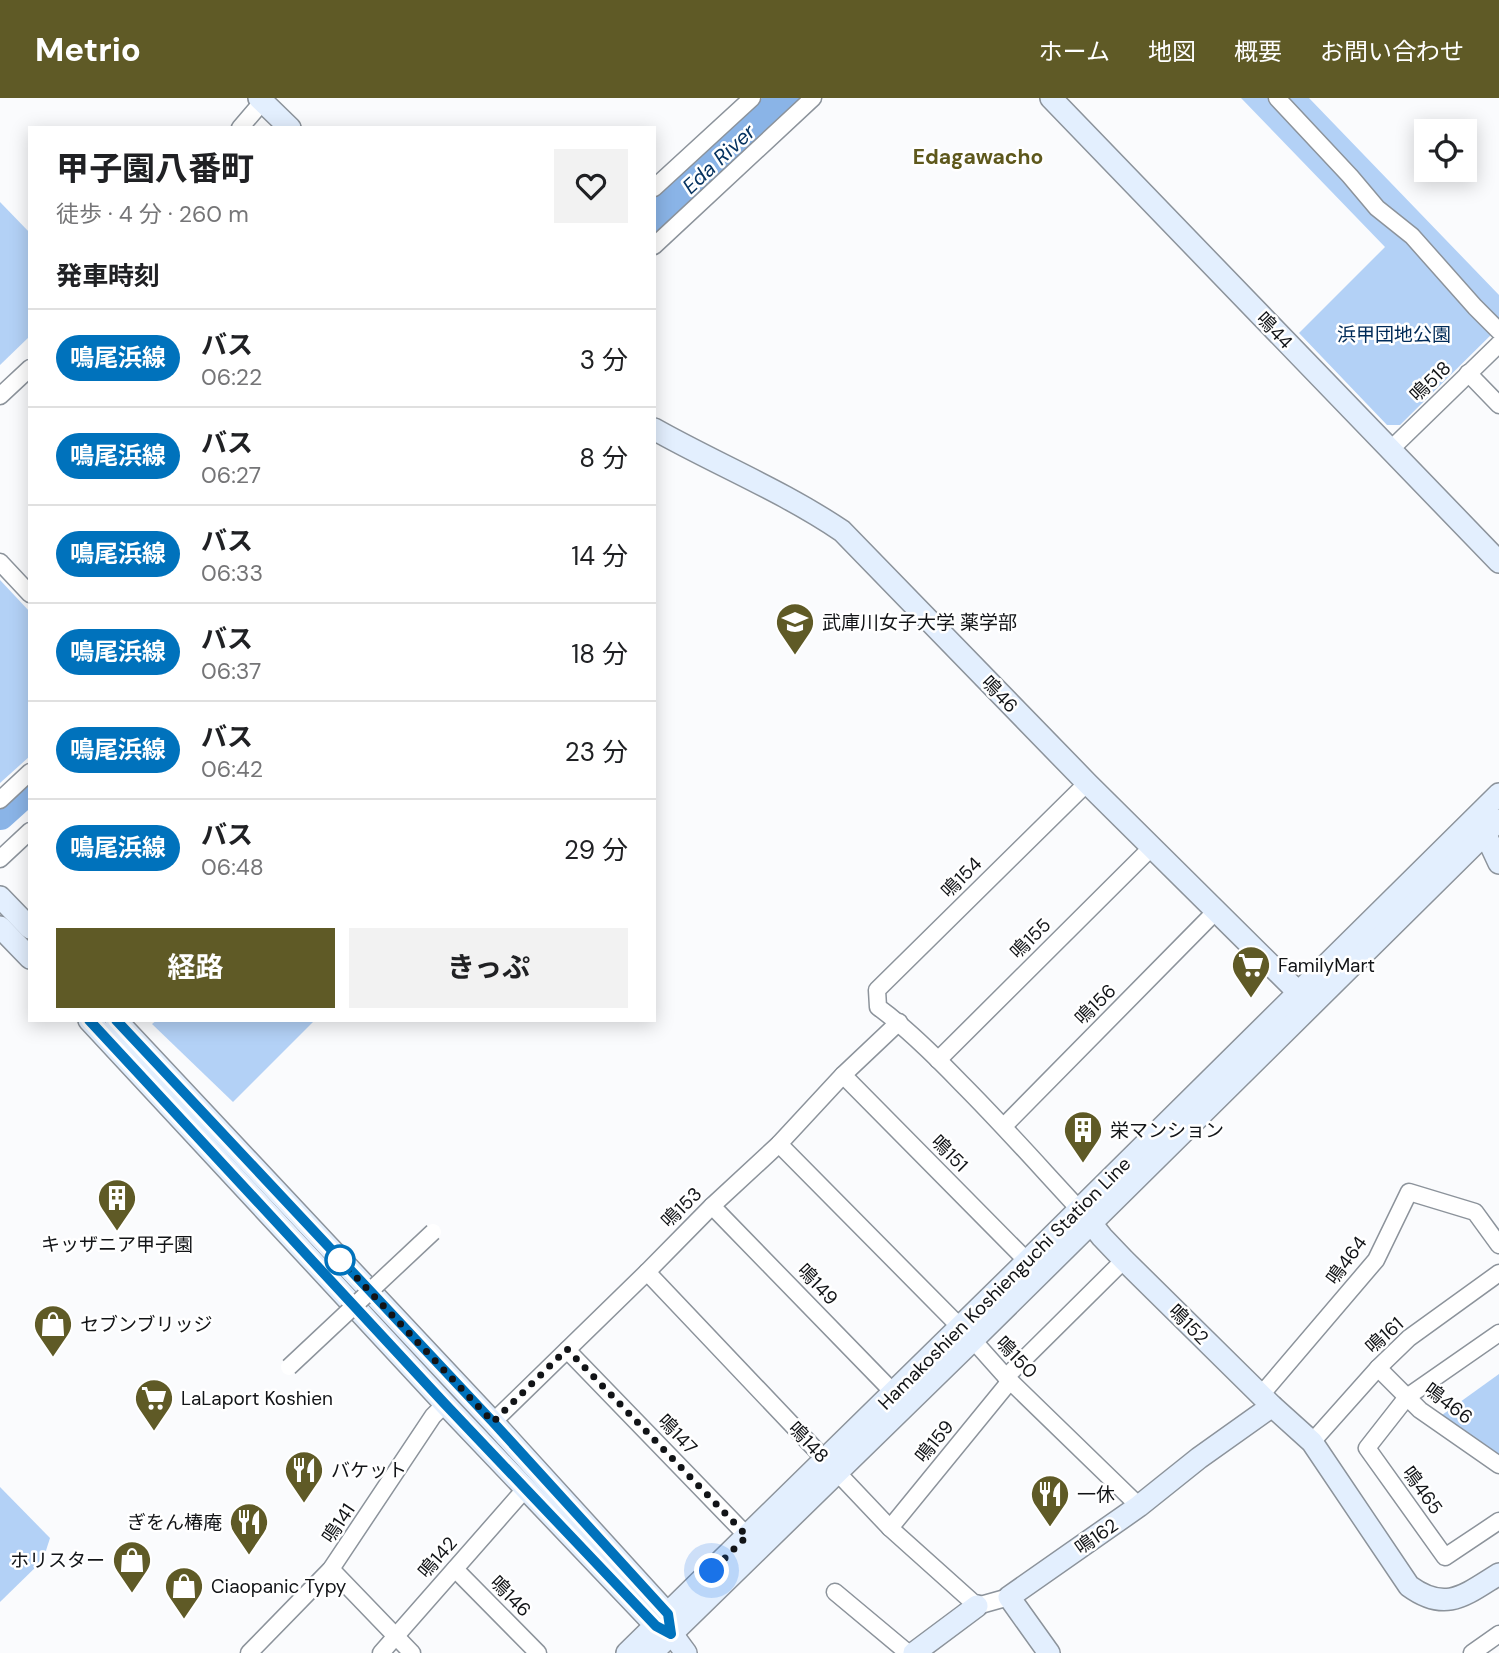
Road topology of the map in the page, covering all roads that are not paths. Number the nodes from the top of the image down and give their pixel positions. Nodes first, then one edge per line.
1 (752, 98) edge
2 (813, 98) edge
3 (1051, 98) edge
4 (1277, 98) edge
5 (261, 100) edge
6 (242, 126) edge
7 (288, 126) edge
8 (656, 186) edge
9 (656, 244) edge
10 (1499, 331) edge
11 (1499, 344) edge
12 (28, 370) edge
13 (1468, 373) junction
14 (0, 396) edge
15 (1499, 405) edge
16 (656, 430) edge
17 (1391, 449) junction
18 (0, 562) edge
19 (1499, 562) edge
20 (28, 592) edge
21 (28, 774) edge
22 (1087, 783) junction
23 (1499, 794) edge
24 (0, 800) edge
25 (1486, 825) edge
26 (28, 833) edge
27 (1152, 847) junction
28 (0, 859) edge
29 (1499, 863) edge
30 (0, 897) edge
31 (1216, 911) junction
32 (28, 926) edge
33 (0, 927) edge
34 (28, 956) edge
35 (1304, 999) junction
36 (878, 1007) joint
37 (91, 1022) edge
38 (118, 1022) edge
39 (899, 1023) junction
40 (938, 1059) junction
41 (843, 1075) junction
42 (1004, 1126) junction
43 (779, 1144) junction
44 (712, 1206) junction
45 (1085, 1216) junction
46 (433, 1232) dead end
47 (1499, 1245) edge
48 (1124, 1260) junction
49 (1027, 1261) junction
50 (647, 1272) junction
51 (1499, 1273) edge
52 (966, 1333) junction
53 (1499, 1333) edge
54 (567, 1349) junction
55 (289, 1367) dead end
56 (1378, 1368) junction
57 (1008, 1379) junction
58 (893, 1392) junction
59 (1407, 1397) junction
60 (1266, 1401) junction
61 (445, 1404) junction
62 (493, 1422) junction
63 (1312, 1442) junction
64 (1499, 1465) edge
65 (831, 1466) junction
66 (526, 1488) junction
67 (1139, 1506) junction
68 (1499, 1521) edge
69 (890, 1528) junction
70 (753, 1542) junction
71 (331, 1569) junction
72 (455, 1569) junction
73 (1499, 1574) edge
74 (835, 1592) dead end
75 (1009, 1597) junction
76 (977, 1605) junction
77 (665, 1625) junction
78 (1499, 1634) edge
79 (396, 1637) junction
80 (248, 1653) edge
81 (381, 1653) edge
82 (412, 1653) edge
83 (538, 1653) edge
84 (627, 1653) edge
85 (652, 1653) edge
86 (685, 1653) edge
87 (908, 1653) edge
88 (914, 1653) edge
89 (1049, 1653) edge
90 (1472, 1653) edge

1 - 8 street
2 - 9 street
3 - 17 main road, 鳴44
4 - 10 street
5 - 6 street
5 - 7 main road
11 - 13 street, 鳴518
12 - 14 street
13 - 15 street
13 - 17 street, 鳴518
16 - 22 main road, 鳴46
17 - 19 main road, 鳴44
18 - 20 street
21 - 24 street
22 - 27 main road, 鳴46
22 - 36 street, 鳴154
23 - 25 main road, Hamakoshien Koshienguchi Station Line
25 - 29 main road
25 - 35 main road, Hamakoshien Koshienguchi Station Line
26 - 28 street
27 - 31 main road, 鳴46
27 - 40 street, 鳴155
30 - 32 main road
31 - 35 main road, 鳴46
31 - 42 street, 鳴156
33 - 34 main road
35 - 45 main road, Hamakoshien Koshienguchi Station Line
36 - 39 street, 鳴152
37 - 61 main road
38 - 62 main road
39 - 40 street, 鳴152
39 - 41 street, 鳴153
40 - 42 street, 鳴152
41 - 43 street, 鳴153
41 - 49 street, 鳴151
42 - 45 street, 鳴152
43 - 44 street, 鳴153
43 - 52 street, 鳴150
44 - 50 street, 鳴153
44 - 58 street, 鳴149
45 - 48 main road, 鳴152
45 - 49 main road, Hamakoshien Koshienguchi Station Line
45 - 52 main road, Hamakoshien Koshienguchi Station Line
46 - 55 street, bridge
47 - 60 street, 鳴464
48 - 57 street, 鳴159
48 - 60 main road, 鳴152
49 - 52 main road, Hamakoshien Koshienguchi Station Line
50 - 54 street, 鳴153
50 - 65 street, 鳴148
51 - 56 street, 鳴161
52 - 57 street, 鳴150
52 - 58 main road, Hamakoshien Koshienguchi Station Line
52 - 65 main road, Hamakoshien Koshienguchi Station Line
53 - 59 street
54 - 62 street, 鳴153
54 - 70 street, 鳴147
56 - 59 street, 鳴466
56 - 63 street, 鳴161
57 - 67 street, 鳴150
57 - 69 street, 鳴159
58 - 65 main road, Hamakoshien Koshienguchi Station Line
59 - 64 street, 鳴466
59 - 68 street, 鳴465
60 - 63 main road, 鳴152
60 - 67 main road, 鳴162
61 - 66 main road
61 - 71 street, 鳴141
62 - 77 main road
63 - 73 main road, 鳴152
65 - 69 street, 鳴148
65 - 70 main road, Hamakoshien Koshienguchi Station Line
66 - 72 street, 鳴142
66 - 77 main road
67 - 75 main road, 鳴162
69 - 76 street, 鳴148
70 - 77 main road, Hamakoshien Koshienguchi Station Line
71 - 79 street
71 - 80 street, 鳴141
72 - 79 street, 鳴142
72 - 83 street, 鳴146
74 - 87 street
75 - 76 street, 鳴162
75 - 89 main road
76 - 88 main road, 鳴162
77 - 84 main road, Hamakoshien Koshienguchi Station Line
77 - 85 main road, Hamakoshien Koshienguchi Station Line
77 - 86 main road
78 - 90 street
79 - 81 street, 鳴142
79 - 82 street

